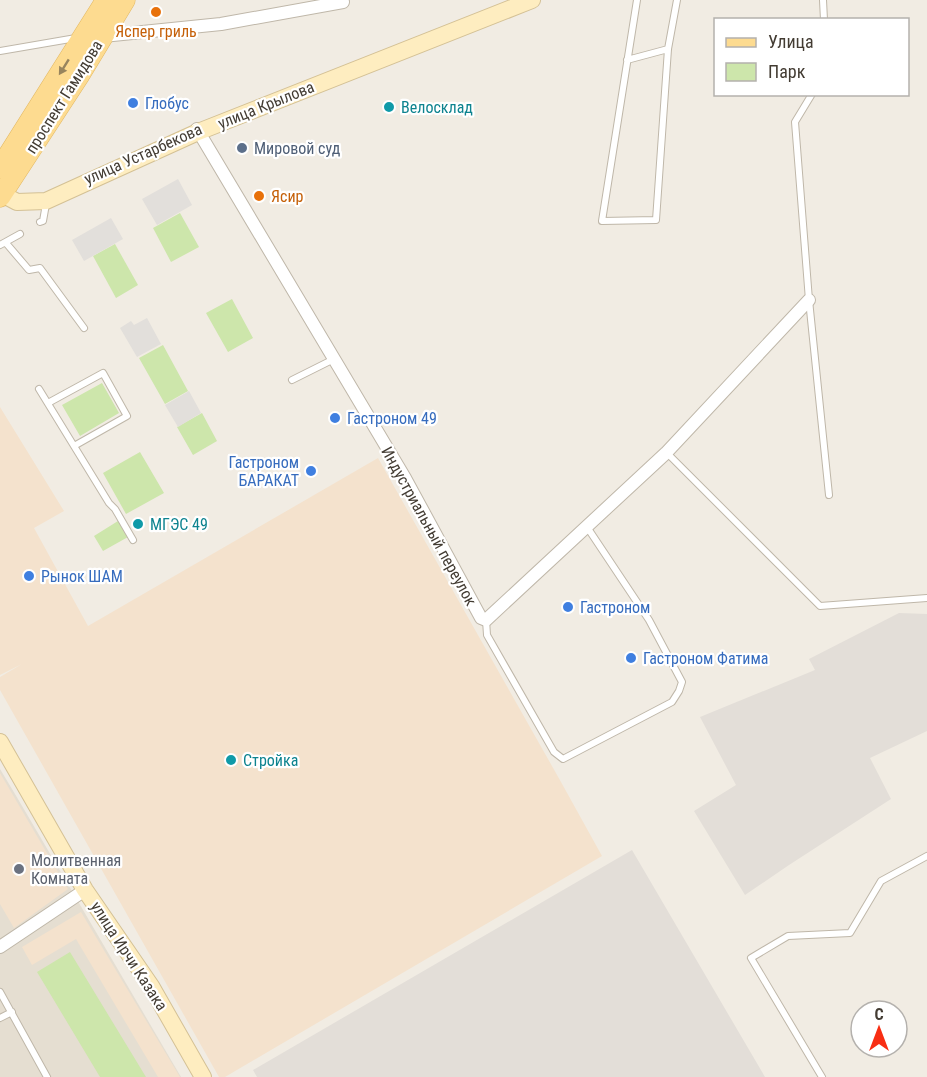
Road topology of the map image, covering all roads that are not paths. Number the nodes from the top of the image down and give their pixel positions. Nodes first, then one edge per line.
1 (106, 0) edge
2 (125, 0) edge
3 (520, 0) edge
4 (532, 0) edge
5 (637, 0) edge
6 (677, 0) edge
7 (823, 0) edge
8 (343, 2) dead end
9 (824, 18) edge
10 (103, 36) junction
11 (83, 37) junction
12 (668, 49) junction
13 (0, 51) edge
14 (627, 60) junction
15 (811, 96) edge
16 (197, 130) junction
17 (0, 168) edge
18 (1, 193) edge
19 (46, 200) junction
20 (40, 222) dead end
21 (20, 234) dead end
22 (3, 244) edge
23 (809, 300) junction
24 (84, 328) dead end
25 (334, 359) junction
26 (292, 380) dead end
27 (39, 389) dead end
28 (48, 403) junction
29 (74, 446) junction
30 (666, 453) junction
31 (829, 495) dead end
32 (587, 526) junction
33 (133, 540) dead end
34 (927, 598) edge
35 (486, 620) junction
36 (0, 741) edge
37 (927, 856) edge
38 (86, 890) junction
39 (0, 947) edge
40 (0, 992) edge
41 (12, 1012) junction
42 (0, 1018) edge
43 (47, 1077) edge
44 (203, 1077) edge
45 (822, 1077) edge

1 - 11 main road, проспект Гамидова
2 - 10 main road, проспект Гамидова
3 - 16 main road, улица Устарбекова
4 - 16 main road, улица Крылова
5 - 14 lane
6 - 12 lane
7 - 9 lane
8 - 10 street
10 - 18 main road, проспект Гамидова
11 - 13 lane
11 -> 17 main road, проспект Гамидова
12 - 14 lane
12 - 14 lane
15 - 23 lane
16 - 19 main road, улица Крылова
16 - 25 street, Индустриальный переулок
18 - 19 main road, улица Крылова
19 - 20 lane
21 - 22 lane
22 - 24 lane
23 - 30 street, Индустриальный переулок
23 - 31 lane
25 - 26 lane
25 - 35 street, Индустриальный переулок
27 - 28 lane
28 - 29 lane
28 - 29 lane
29 - 33 lane
30 - 32 street, Индустриальный переулок
30 - 34 lane
32 - 35 street, Индустриальный переулок
32 - 35 lane
36 - 38 main road, улица Ирчи Казака
37 - 45 lane
38 - 39 street
38 - 44 main road, улица Ирчи Казака
40 - 41 lane
41 - 42 lane
41 - 43 lane

